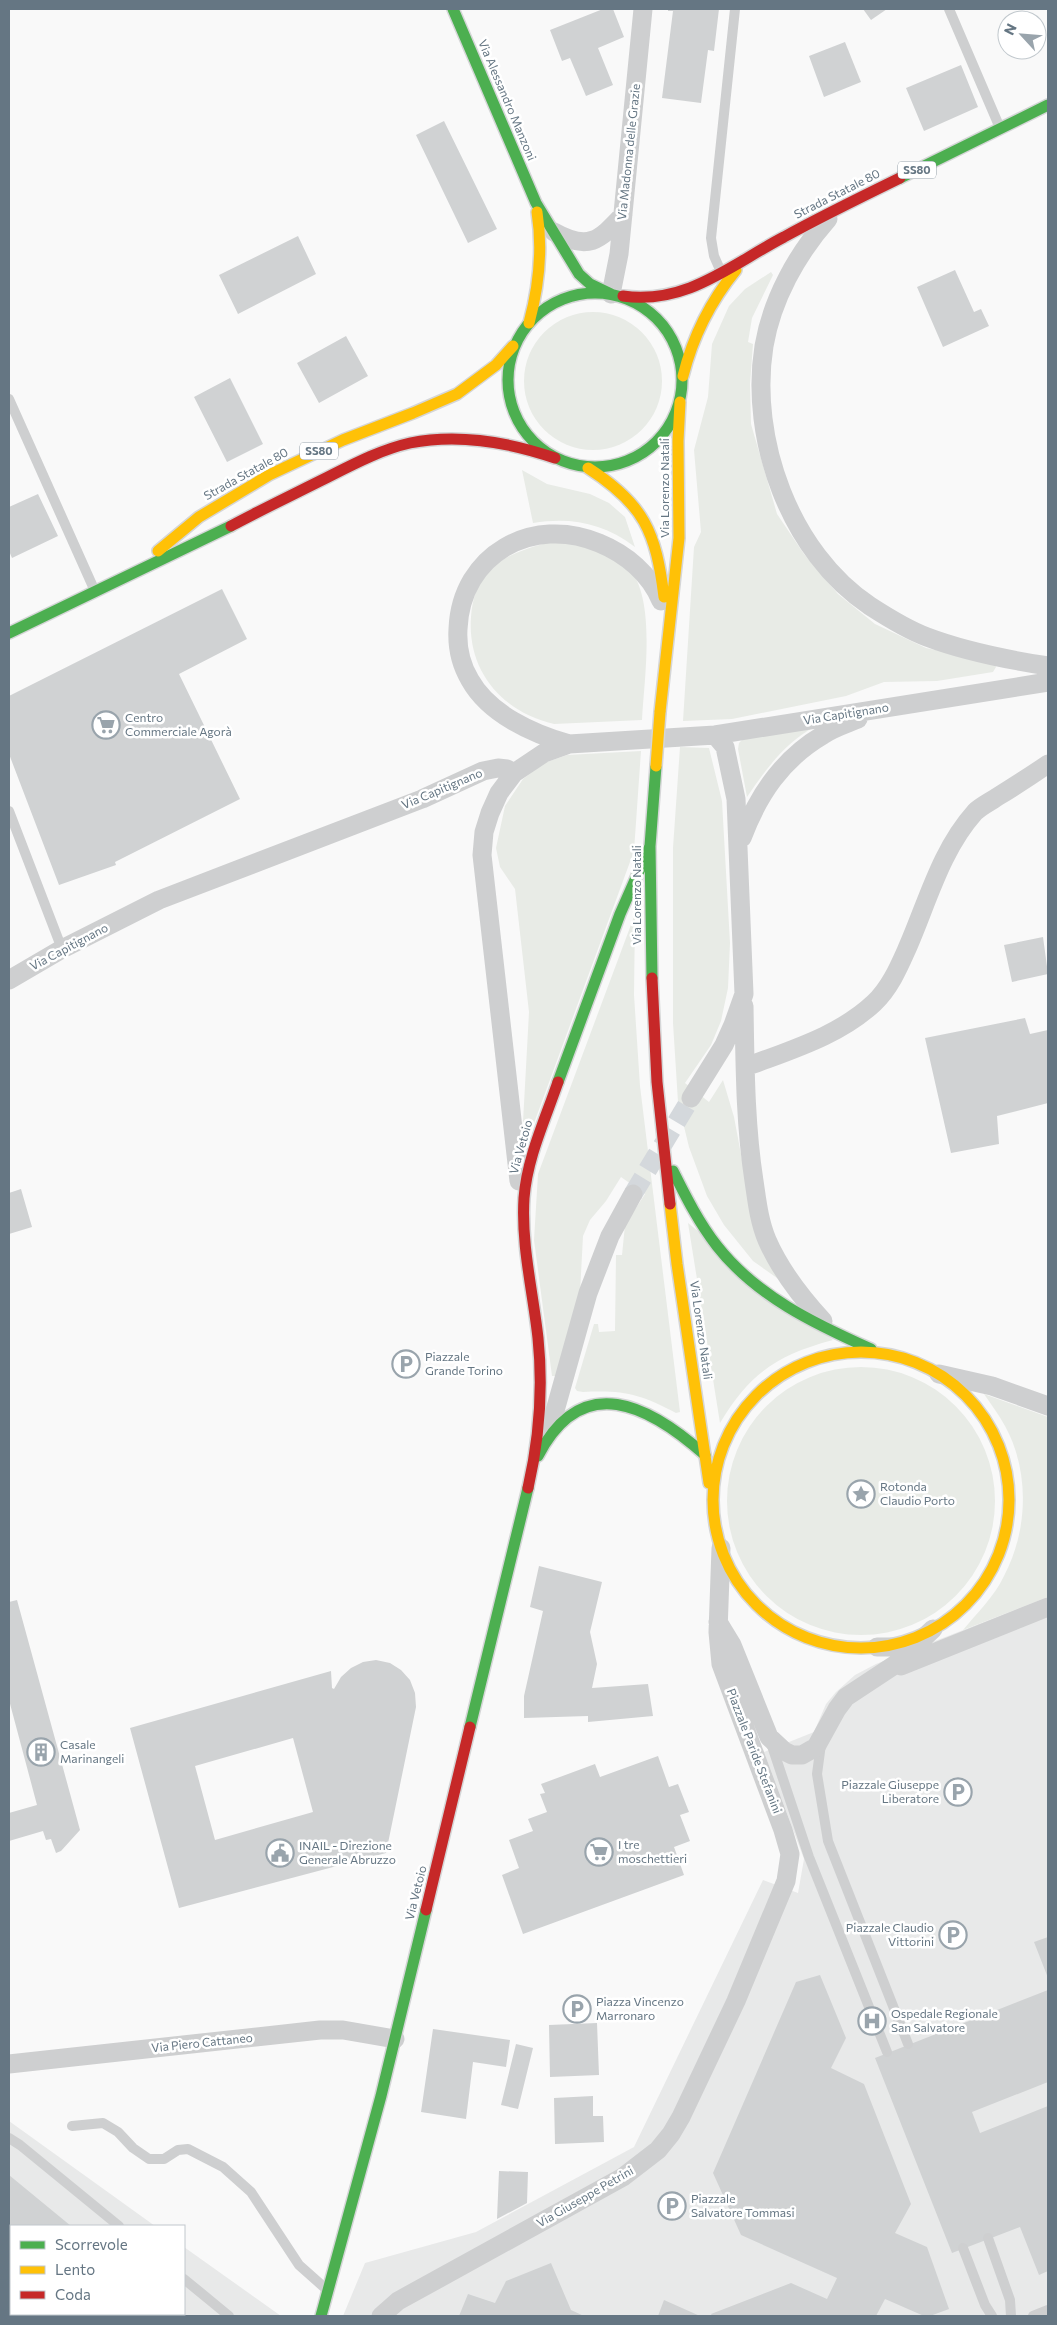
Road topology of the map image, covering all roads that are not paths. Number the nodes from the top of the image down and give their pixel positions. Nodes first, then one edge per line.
1 (453, 9) edge
2 (643, 9) edge
3 (735, 9) edge
4 (949, 9) edge
5 (1048, 104) edge
6 (1000, 129) junction
7 (536, 203) junction
8 (834, 211) junction
9 (623, 215) junction
10 (553, 232) junction
11 (747, 259) junction
12 (722, 274) junction
13 (612, 294) junction
14 (528, 326) junction
15 (683, 379) junction
16 (9, 399) edge
17 (680, 402) junction
18 (555, 458) junction
19 (588, 468) junction
20 (111, 582) junction
21 (95, 590) junction
22 (666, 612) junction
23 (9, 633) edge
24 (668, 633) junction
25 (997, 655) junction
26 (1048, 666) edge
27 (1048, 682) edge
28 (1003, 689) junction
29 (883, 708) junction
30 (715, 735) junction
31 (570, 744) junction
32 (1048, 764) edge
33 (514, 773) junction
34 (9, 811) edge
35 (739, 844) junction
36 (650, 846) junction
37 (62, 950) junction
38 (9, 980) edge
39 (744, 994) junction
40 (746, 1067) junction
41 (691, 1098) tunnel mouth
42 (666, 1156) junction
43 (633, 1194) tunnel mouth
44 (524, 1219) junction
45 (836, 1334) junction
46 (881, 1353) junction
47 (939, 1374) junction
48 (1048, 1406) edge
49 (547, 1438) junction
50 (705, 1455) junction
51 (532, 1474) junction
52 (713, 1508) junction
53 (721, 1548) junction
54 (1047, 1609) edge
55 (718, 1621) junction
56 (933, 1629) junction
57 (964, 1642) junction
58 (877, 1647) junction
59 (916, 1648) junction
60 (884, 1673) junction
61 (826, 1732) junction
62 (769, 1737) junction
63 (786, 1881) joint
64 (395, 2039) junction
65 (908, 2044) dead end
66 (887, 2052) dead end
67 (9, 2064) edge
68 (72, 2126) dead end
69 (9, 2138) edge
70 (118, 2225) edge
71 (988, 2238) dead end
72 (963, 2248) dead end
73 (185, 2280) edge
74 (329, 2291) junction
75 (1048, 2310) edge
76 (229, 2316) edge
77 (322, 2316) edge
78 (381, 2316) edge
79 (992, 2316) edge
80 (1011, 2316) edge
81 (1033, 2316) edge

1 - 7 street, Via Alessandro Manzoni
2 - 9 street, Via Madonna delle Grazie
3 - 12 lane
4 - 6 lane
5 - 6 street, Strada Statale 80 / SS80
6 - 8 street, Strada Statale 80 / SS80
7 - 10 street, Via Alessandro Manzoni
7 - 14 street, Via Alessandro Manzoni
8 - 11 street, Strada Statale 80 / SS80
8 - 25 street
9 - 10 street
9 - 13 street, Via Madonna delle Grazie
10 - 13 street, Via Alessandro Manzoni
11 - 12 street, Strada Statale 80 / SS80
11 - 15 street, Strada Statale 80 / SS80
12 - 13 street, Strada Statale 80 / SS80
13 - 14 street, SS80
13 - 15 street, SS80
14 - 18 street, SS80
14 - 20 street, Strada Statale 80 / SS80
15 - 17 street, SS80
16 - 21 lane
17 - 19 street, SS80
17 - 24 street, Via Lorenzo Natali
18 - 19 street, SS80
18 - 20 street, Strada Statale 80 / SS80
19 - 22 street, Via Lorenzo Natali
20 - 21 street, Strada Statale 80 / SS80
21 - 23 street, Strada Statale 80 / SS80
22 - 24 street, Via Lorenzo Natali
22 - 31 street
24 - 36 street, Via Lorenzo Natali, bridge
25 - 26 street
25 - 28 street
27 - 28 street, Via Capitignano
28 - 29 street, Via Capitignano
29 - 30 street, Via Capitignano
29 - 35 street
30 - 31 street, Via Capitignano
30 - 35 street
31 - 33 street, Via Capitignano
32 - 40 street
33 - 37 street, Via Capitignano
33 - 44 street
34 - 37 lane
35 - 39 street
36 - 42 street, Via Lorenzo Natali
36 - 44 street, Via Vetoio
37 - 38 street, Via Capitignano
39 - 40 street
39 - 41 street
40 - 45 street
42 - 45 street, Via Lorenzo Natali
42 - 50 street, Via Lorenzo Natali
43 - 49 street
44 - 51 street, Via Vetoio
45 - 46 street, Via Lorenzo Natali
46 - 47 street
46 - 52 street
47 - 48 street
47 - 56 street
49 - 50 street, Via Vetoio
49 - 51 street, Via Vetoio
50 - 52 street, Via Lorenzo Natali
51 - 64 street, Via Vetoio
52 - 53 street
53 - 55 street, Piazzale Paride Stefanini
53 - 58 street
54 - 57 street
55 - 62 street, Piazzale Paride Stefanini
55 - 63 street, Piazzale Paride Stefanini
56 - 58 street
56 - 59 street, Piazzale Paride Stefanini
57 - 59 street
57 - 60 street
58 - 59 street
59 - 60 street, Piazzale Paride Stefanini
60 - 61 street, Piazzale Paride Stefanini
61 - 62 street, Piazzale Paride Stefanini
61 - 65 lane
62 - 66 lane
63 - 78 street, Via Giuseppe Petrini
64 - 67 street, Via Piero Cattaneo
64 - 74 street, Via Vetoio
68 - 74 lane
69 - 70 lane
71 - 80 lane
72 - 79 lane
73 - 76 lane
74 - 77 street, Via Vetoio
75 - 81 lane

